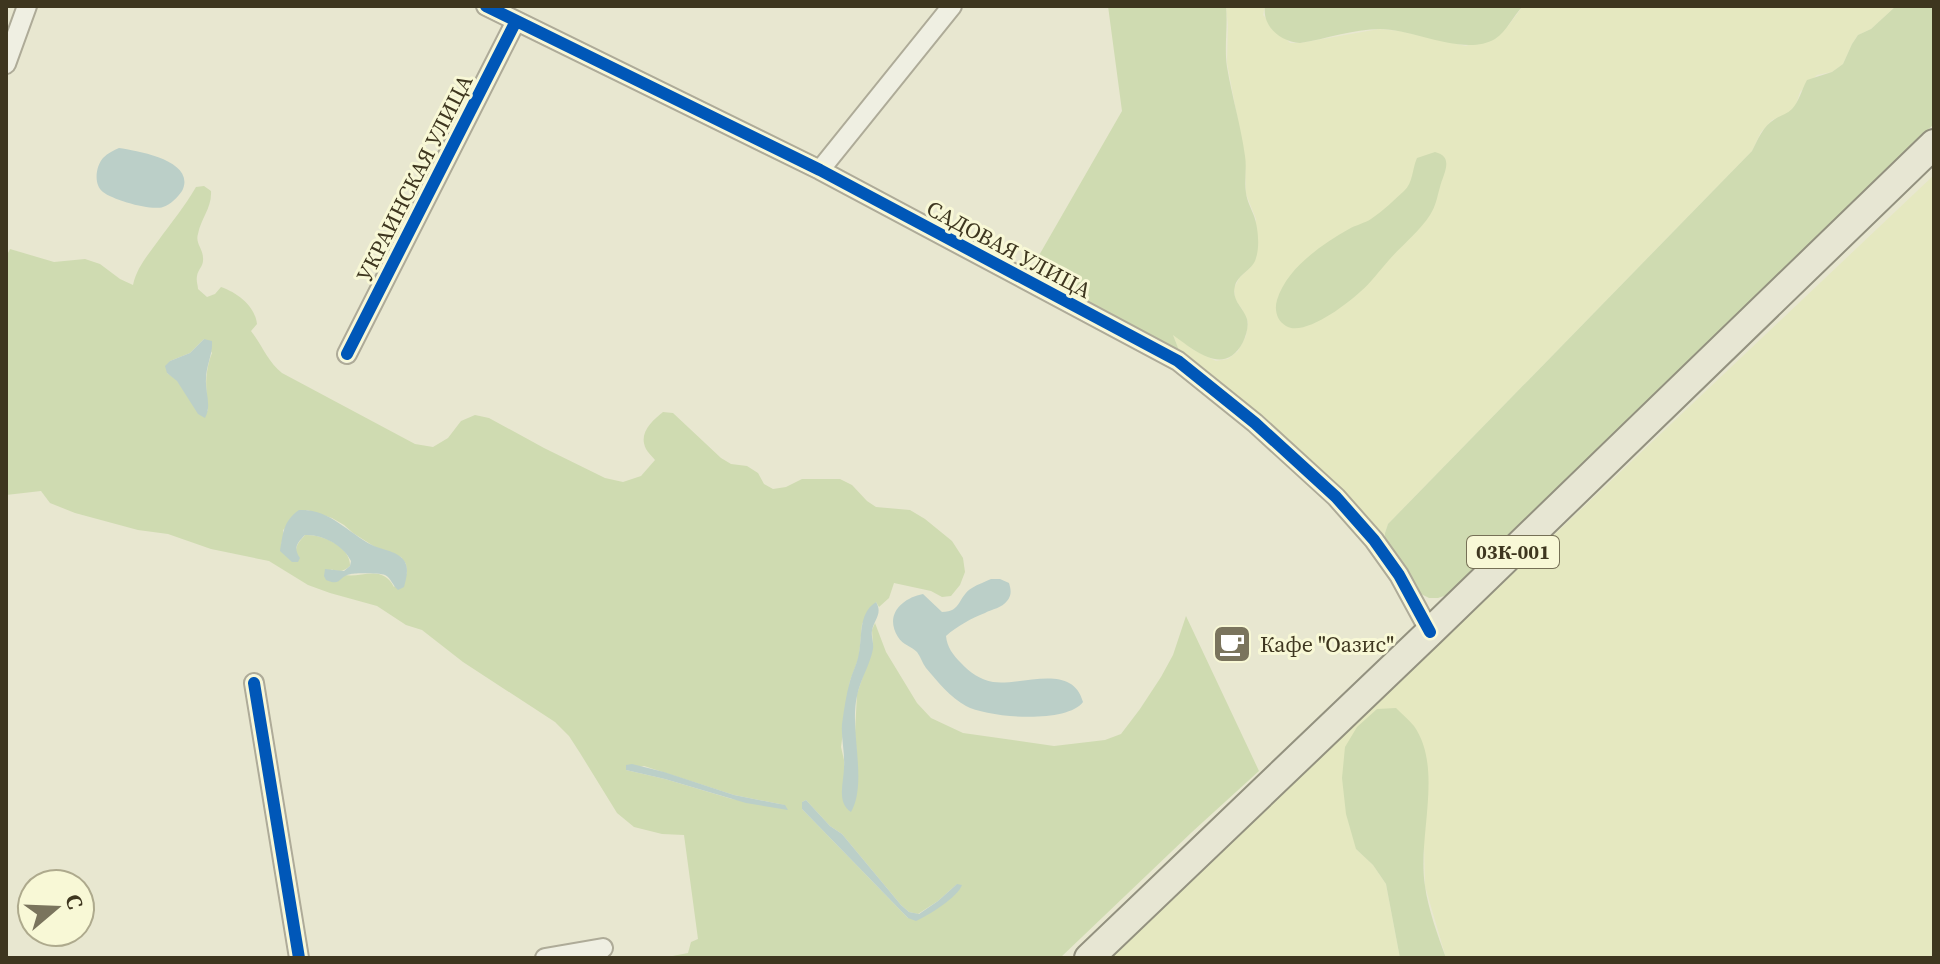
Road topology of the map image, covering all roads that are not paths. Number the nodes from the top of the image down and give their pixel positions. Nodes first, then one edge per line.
1 (27, 6) edge
2 (486, 6) edge
3 (952, 6) edge
4 (516, 21) junction
5 (6, 64) edge
6 (1934, 144) edge
7 (820, 170) junction
8 (347, 354) dead end
9 (1430, 632) junction
10 (254, 683) dead end
11 (603, 948) dead end
12 (299, 958) edge
13 (545, 958) edge
14 (1089, 958) edge

1 - 5 street
2 - 4 street, САДОВАЯ УЛИЦА
3 - 7 street
4 - 7 street, САДОВАЯ УЛИЦА
4 - 8 street, УКРАИНСКАЯ УЛИЦА
6 - 9 main road, 03К-001
7 - 9 street, САДОВАЯ УЛИЦА
9 - 14 main road, 03К-001
10 - 12 street
11 - 13 street

